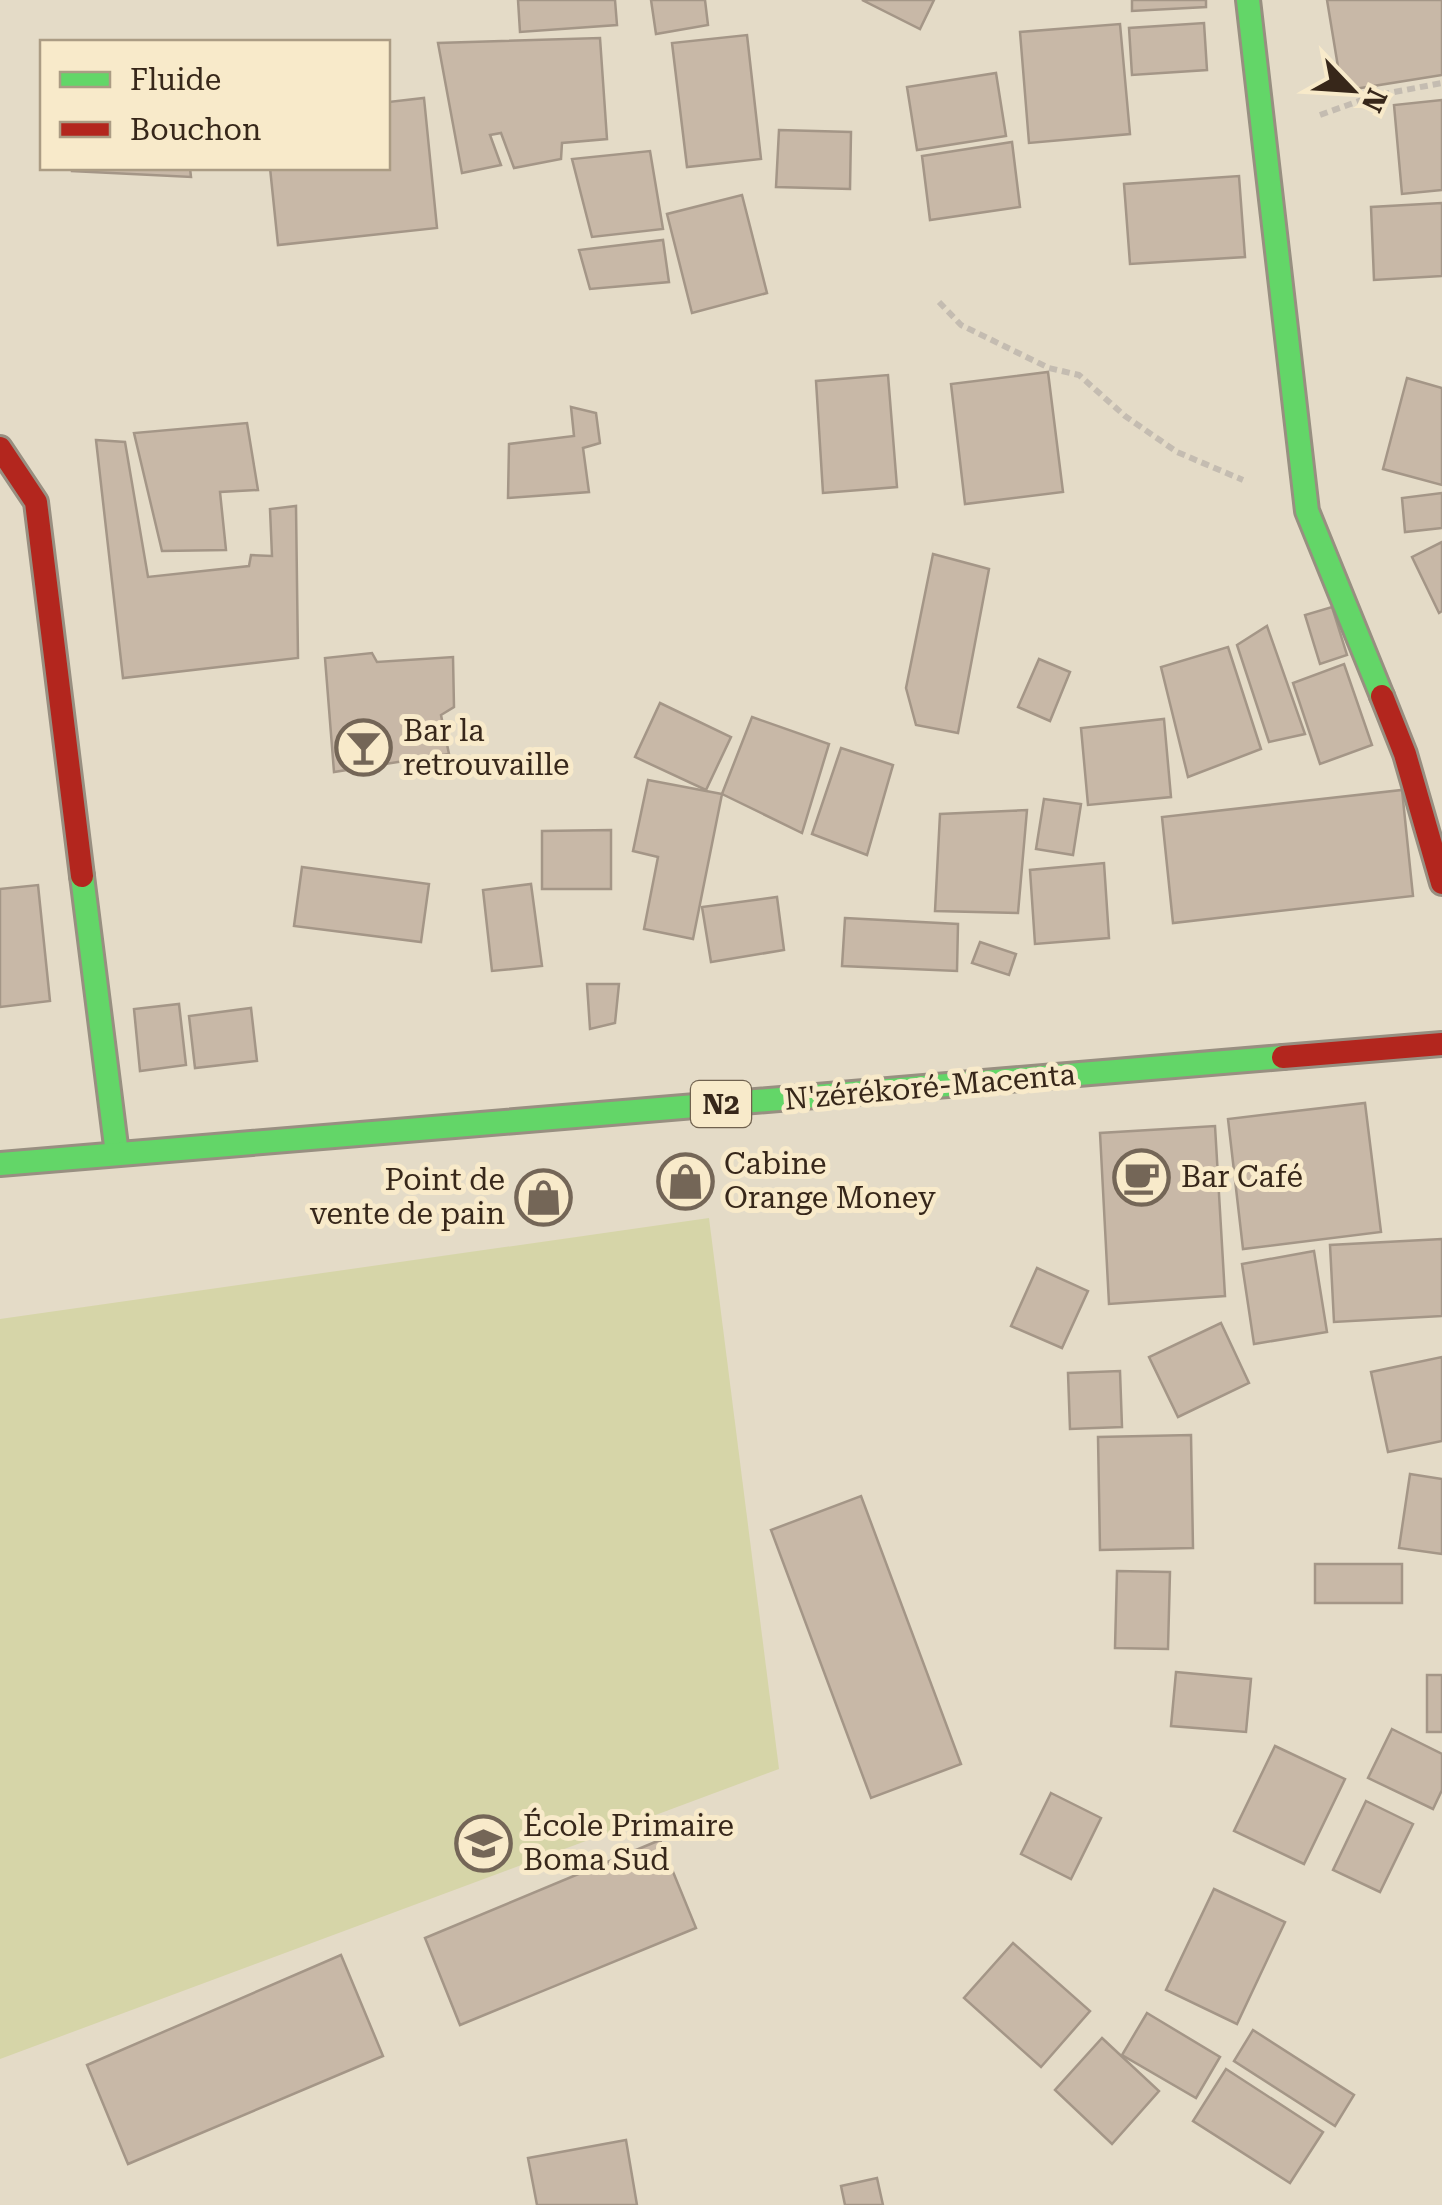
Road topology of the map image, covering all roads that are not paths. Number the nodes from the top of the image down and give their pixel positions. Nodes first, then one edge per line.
1 (1248, 0) edge
2 (0, 448) edge
3 (1442, 883) edge
4 (1442, 1044) edge
5 (117, 1154) junction
6 (0, 1164) edge

1 - 3 main road
2 - 5 main road
4 - 5 main road, N'zérékoré-Macenta / N2
5 - 6 main road, N'zérékoré-Macenta / N2

